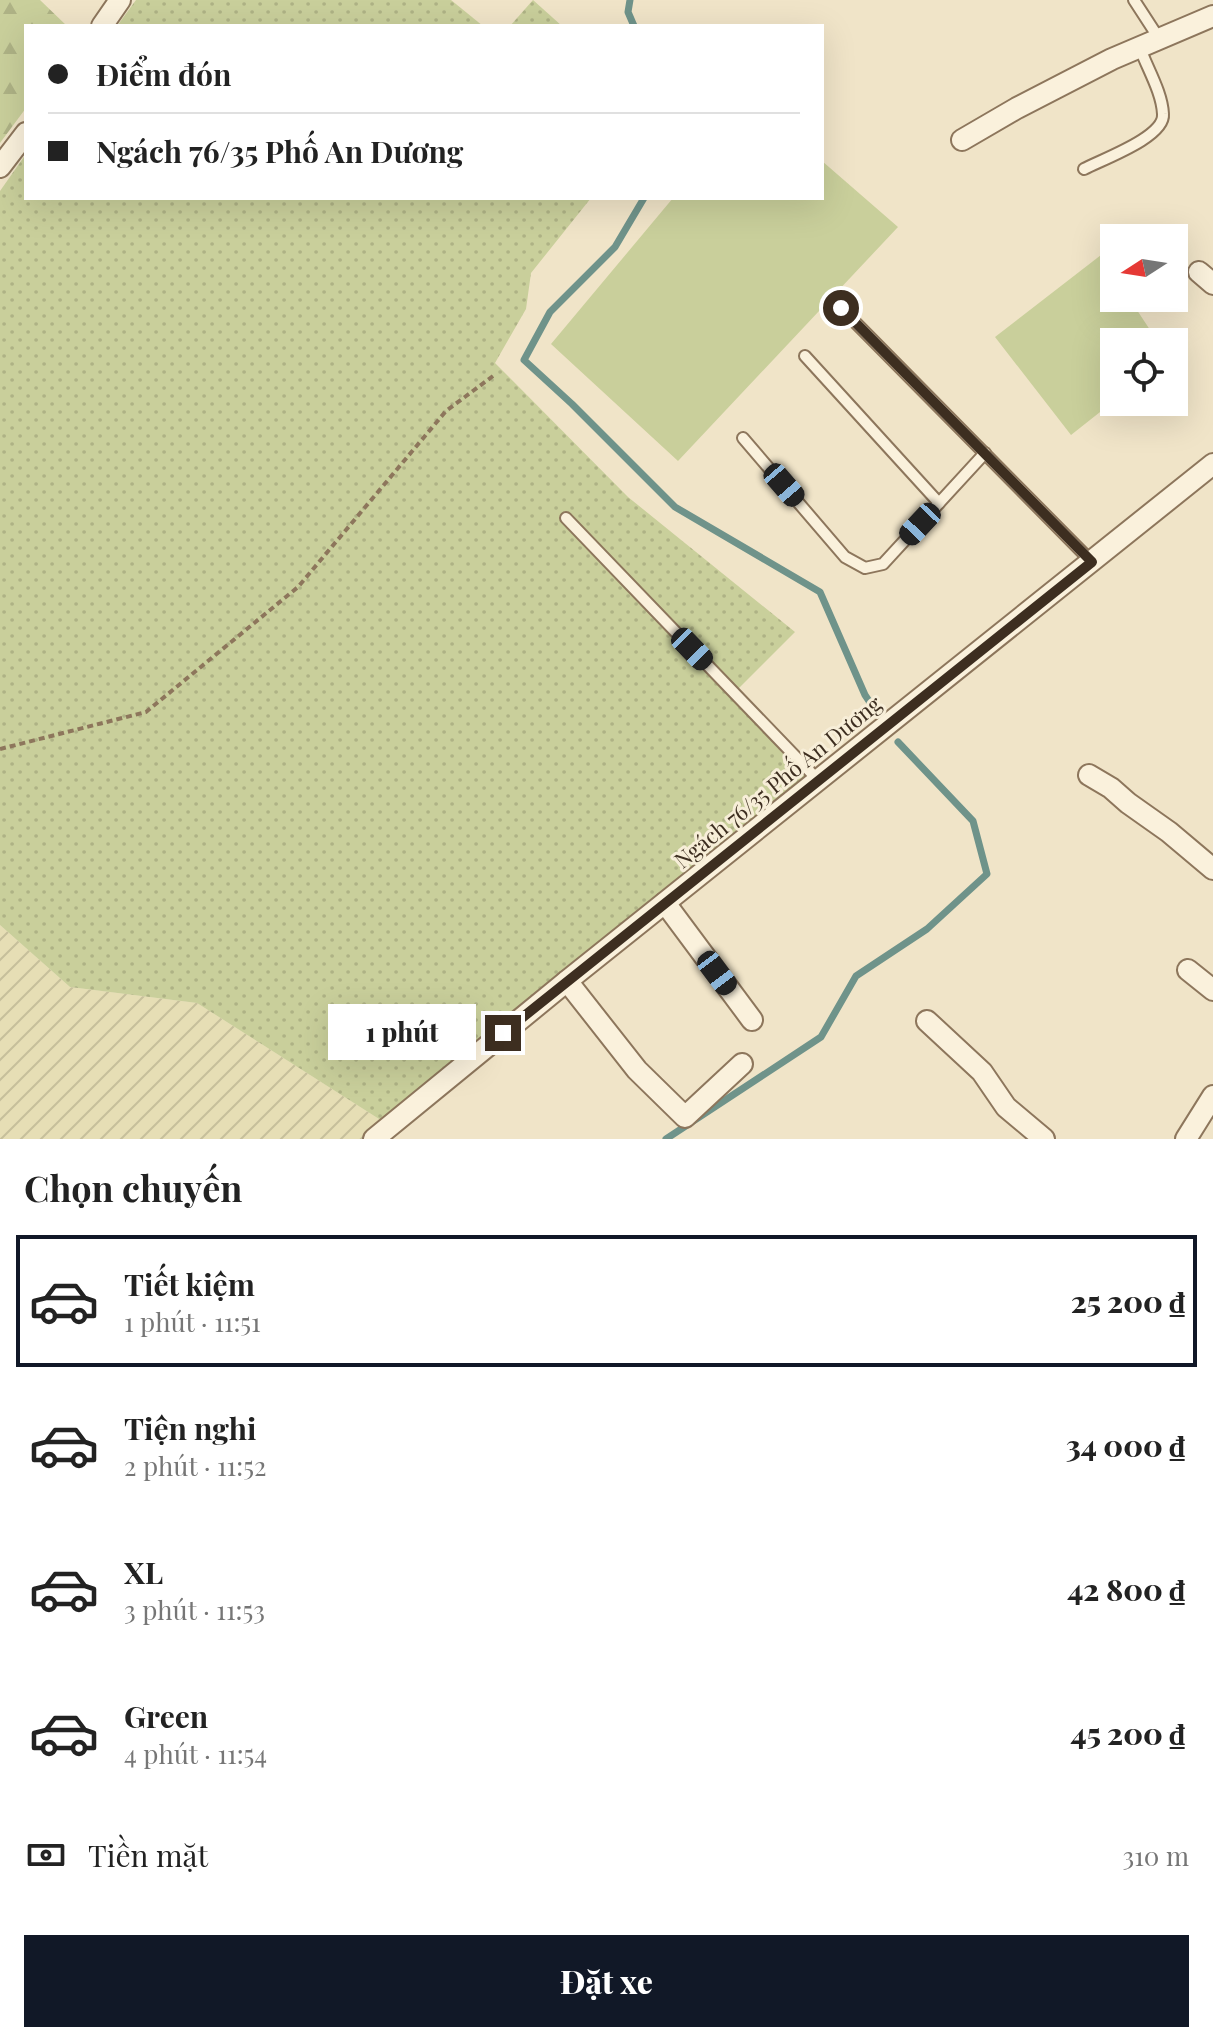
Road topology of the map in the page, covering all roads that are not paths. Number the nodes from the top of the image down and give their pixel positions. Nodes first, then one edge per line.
1 (120, 0) edge
2 (1134, 0) edge
3 (1213, 16) edge
4 (103, 24) edge
5 (1160, 40) junction
6 (1140, 48) junction
7 (24, 136) edge
8 (962, 140) dead end
9 (0, 167) edge
10 (1084, 169) dead end
11 (841, 308) dead end
12 (805, 356) dead end
13 (743, 438) dead end
14 (985, 453) junction
15 (1213, 464) edge
16 (939, 503) junction
17 (566, 518) dead end
18 (1092, 562) junction
19 (1089, 775) dead end
20 (818, 780) junction
21 (1213, 869) edge
22 (665, 903) junction
23 (1188, 970) dead end
24 (567, 981) junction
25 (1213, 990) edge
26 (752, 1020) dead end
27 (927, 1021) dead end
28 (742, 1064) dead end
29 (1213, 1096) edge
30 (374, 1139) edge
31 (1044, 1139) edge
32 (1186, 1139) edge

1 - 4 street
2 - 5 lane
3 - 5 street
5 - 6 street
6 - 8 street
6 - 10 lane
7 - 9 street
11 - 14 lane
12 - 16 lane
13 - 16 lane
14 - 16 lane
14 - 18 lane
15 - 18 street, Ngách 76/35 Phố An Dương
17 - 20 lane
18 - 20 street, Ngách 76/35 Phố An Dương
19 - 21 street
20 - 22 street, Ngách 76/35 Phố An Dương
22 - 24 street, Ngách 76/35 Phố An Dương
22 - 26 street
23 - 25 street
24 - 28 street
24 - 30 street, Ngách 76/35 Phố An Dương
27 - 31 street
29 - 32 street

